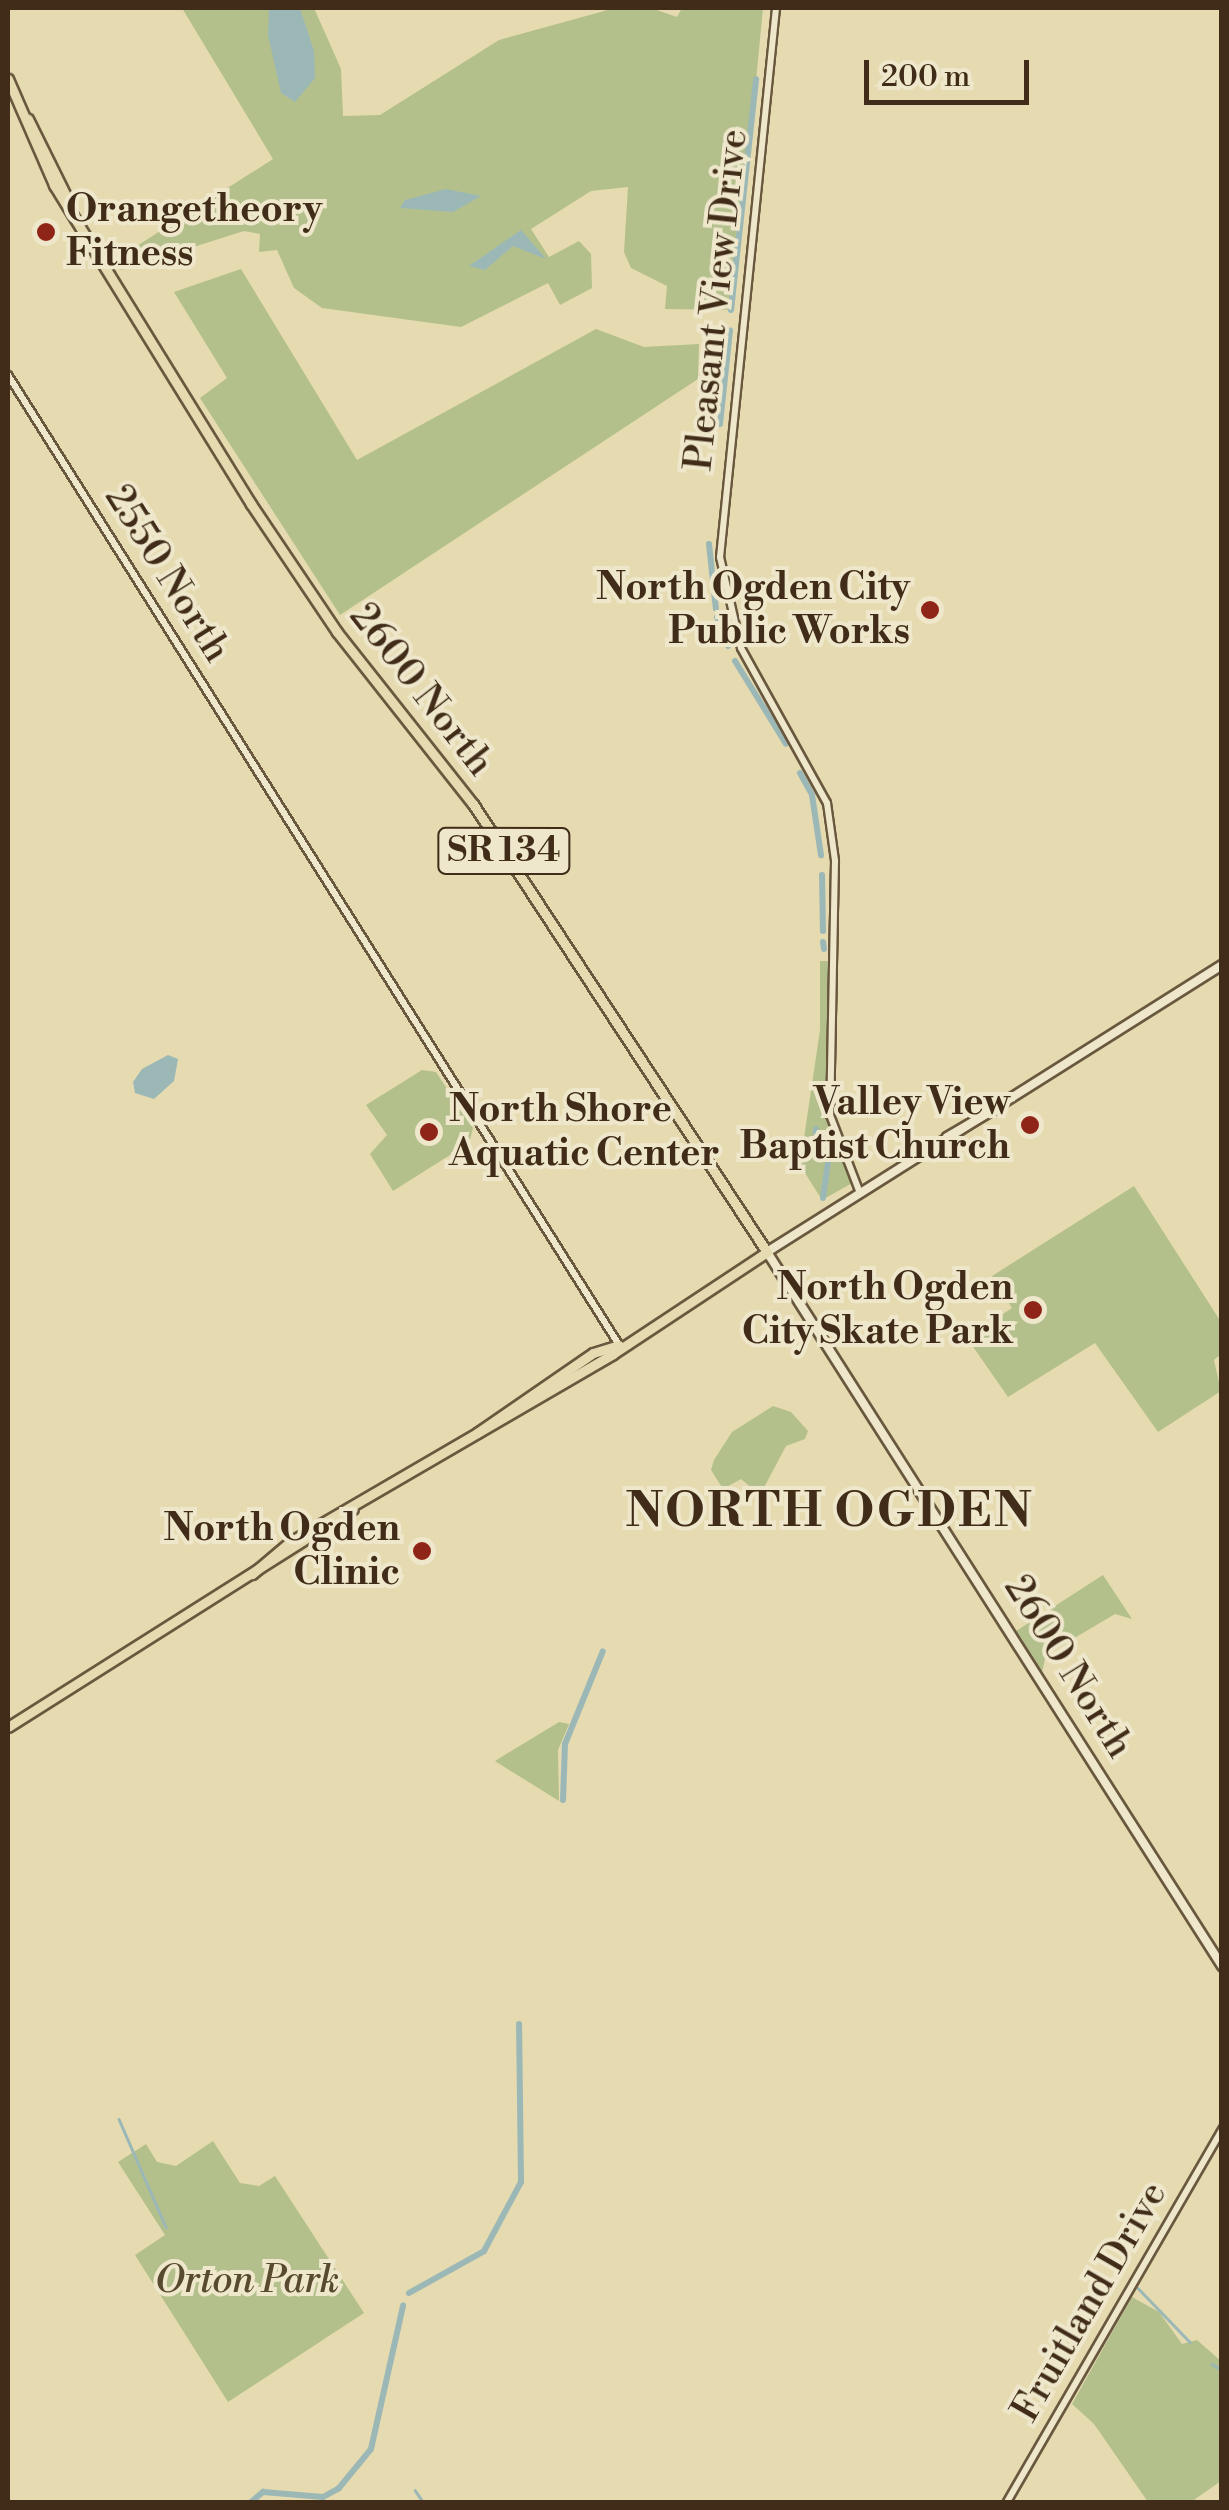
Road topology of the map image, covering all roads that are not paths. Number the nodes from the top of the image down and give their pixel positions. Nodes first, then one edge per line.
1 (776, 8) edge
2 (8, 78) edge
3 (8, 375) edge
4 (1222, 965) edge
5 (854, 1170) junction
6 (871, 1186) junction
7 (860, 1193) junction
8 (767, 1252) junction
9 (619, 1345) junction
10 (476, 1433) junction
11 (8, 1727) edge
12 (1222, 1966) edge
13 (1222, 2130) edge
14 (1007, 2502) edge

1 - 5 street, Pleasant View Drive
2 - 8 main road, 2600 North / SR 134
3 - 9 street, 2550 North
4 - 6 main road
5 - 6 street
5 - 7 street
6 - 7 main road
7 - 8 main road
8 - 9 main road
8 - 12 main road, 2600 North
9 - 10 main road
9 - 10 main road
10 - 11 main road
13 - 14 street, Fruitland Drive

